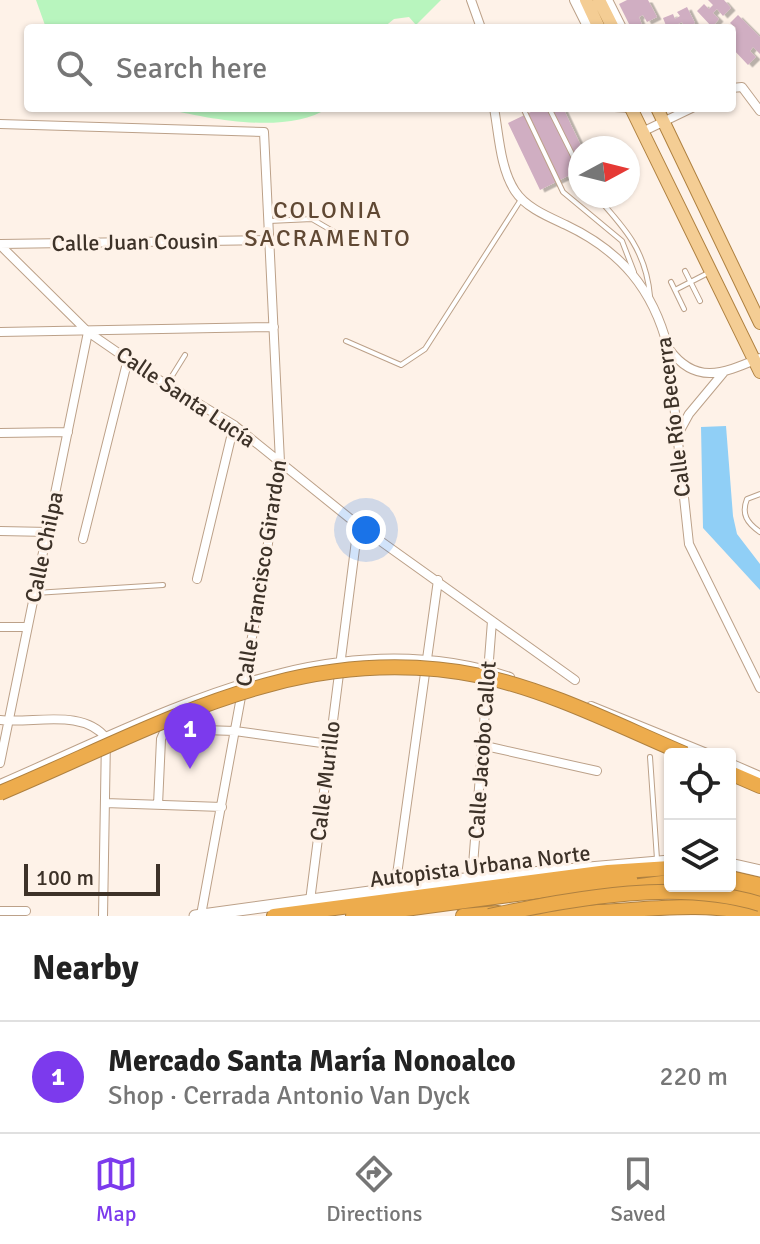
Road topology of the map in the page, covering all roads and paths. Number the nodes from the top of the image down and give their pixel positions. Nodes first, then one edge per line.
1 (471, 0) edge
2 (575, 0) edge
3 (586, 0) edge
4 (599, 0) edge
5 (607, 0) edge
6 (478, 17) junction
7 (480, 24) edge
8 (484, 24) edge
9 (587, 24) edge
10 (597, 24) edge
11 (611, 24) edge
12 (619, 24) edge
13 (736, 88) edge
14 (760, 111) edge
15 (495, 112) edge
16 (525, 112) edge
17 (551, 112) edge
18 (633, 112) edge
19 (659, 112) edge
20 (684, 112) edge
21 (664, 122) junction
22 (0, 124) edge
23 (642, 132) junction
24 (568, 146) edge
25 (522, 199) junction
26 (607, 208) edge
27 (269, 221) junction
28 (336, 233) dead end
29 (270, 240) junction
30 (0, 244) edge
31 (685, 271) dead end
32 (710, 272) junction
33 (635, 275) junction
34 (671, 282) dead end
35 (691, 282) junction
36 (675, 290) junction
37 (650, 299) junction
38 (700, 301) dead end
39 (684, 309) dead end
40 (760, 323) edge
41 (274, 327) junction
42 (0, 332) edge
43 (88, 332) junction
44 (346, 341) dead end
45 (668, 348) junction
46 (185, 355) dead end
47 (128, 359) junction
48 (758, 364) edge
49 (724, 372) junction
50 (167, 384) junction
51 (234, 425) junction
52 (68, 432) junction
53 (0, 433) edge
54 (677, 435) junction
55 (280, 462) junction
56 (760, 494) edge
57 (358, 525) junction
58 (0, 531) edge
59 (49, 532) junction
60 (760, 532) edge
61 (83, 539) dead end
62 (197, 579) dead end
63 (438, 580) junction
64 (163, 585) dead end
65 (35, 593) junction
66 (492, 621) junction
67 (0, 627) edge
68 (27, 627) junction
69 (339, 661) junction
70 (428, 661) junction
71 (488, 669) junction
72 (245, 680) junction
73 (575, 680) dead end
74 (760, 688) edge
75 (4, 721) edge
76 (235, 731) junction
77 (106, 738) junction
78 (329, 744) junction
79 (481, 745) junction
80 (671, 748) edge
81 (694, 748) edge
82 (650, 757) dead end
83 (0, 763) edge
84 (736, 766) edge
85 (597, 771) dead end
86 (736, 776) edge
87 (760, 776) edge
88 (0, 784) edge
89 (760, 786) edge
90 (0, 793) edge
91 (105, 803) junction
92 (158, 805) junction
93 (222, 807) junction
94 (664, 851) edge
95 (664, 864) edge
96 (664, 864) edge
97 (736, 865) edge
98 (760, 871) edge
99 (736, 872) edge
100 (472, 878) junction
101 (760, 878) edge
102 (664, 879) edge
103 (664, 881) edge
104 (736, 883) edge
105 (736, 888) edge
106 (395, 889) junction
107 (760, 890) edge
108 (685, 892) edge
109 (701, 892) edge
110 (310, 901) junction
111 (757, 908) edge
112 (0, 911) edge
113 (26, 911) dead end
114 (198, 915) edge
115 (103, 916) edge
116 (274, 916) edge
117 (353, 916) edge
118 (422, 916) edge
119 (463, 916) edge
120 (489, 916) edge
121 (616, 916) edge
122 (731, 916) edge

1 - 6 street
2 - 9 street
3 - 10 main road
4 - 11 main road
5 - 12 street
6 - 7 street
6 - 8 lane
13 - 14 street
15 - 25 street
16 - 33 lane
17 - 24 lane
18 - 23 main road
19 - 21 main road
20 - 21 street
21 - 23 street
21 - 40 main road
22 - 27 street, Calle Francisco Girardon
23 - 32 main road
25 - 33 street, Calle Río Becerra
25 - 44 lane
26 - 37 lane
27 - 28 lane
27 - 29 street, Calle Francisco Girardon
29 - 30 street, Calle Juan Cousin
29 - 41 street, Calle Francisco Girardon
30 - 43 street, Calle Santa Lucía
31 - 35 lane
32 - 35 lane
32 - 48 main road
33 - 37 street, Calle Río Becerra
34 - 36 lane
35 - 36 lane
35 - 38 lane
36 - 39 lane
37 - 45 street, Calle Río Becerra
41 - 43 street
41 - 55 street, Calle Francisco Girardon
42 - 43 street
43 - 47 street, Calle Santa Lucía
43 - 52 street, Calle Chilpa
45 - 49 street
45 - 54 street, Calle Río Becerra
46 - 50 lane
47 - 50 street, Calle Santa Lucía
47 - 61 street
48 - 49 street
49 - 54 street
50 - 51 street, Calle Santa Lucía
51 - 55 street, Calle Santa Lucía
51 - 62 street
52 - 53 street
52 - 59 street, Calle Chilpa
54 - 74 street, Calle Río Becerra
55 - 57 street, Calle Santa Lucía
55 - 72 street, Calle Francisco Girardon
56 - 60 lane
57 - 63 street, Calle Santa Lucía
57 - 69 street, Calle Murillo
58 - 59 street
59 - 65 street, Calle Chilpa
63 - 66 street, Calle Santa Lucía
63 - 70 street
64 - 65 lane
65 - 68 street, Calle Chilpa
66 - 71 street, Calle Jacobo Callot
66 - 73 street, Calle Santa Lucía
67 - 68 street
68 - 75 street, Calle Chilpa
69 - 70 street
69 - 72 street
69 - 78 street, Calle Murillo
70 - 71 street
70 - 106 street
71 - 79 street, Calle Jacobo Callot
71 - 81 street
72 - 76 street, Calle Francisco Girardon
72 - 77 street
75 - 77 street
75 - 83 street, Calle Chilpa
76 - 78 street
76 - 92 street
76 - 93 street, Calle Francisco Girardon
77 - 88 street
77 - 91 street
78 - 110 street, Calle Murillo
79 - 85 street
79 - 100 street, Calle Jacobo Callot
80 - 90 highway, bridge
82 - 94 lane
84 - 87 street
86 - 89 highway
91 - 92 street
91 - 115 street
92 - 93 street
93 - 114 street, Calle Francisco Girardon
95 - 100 main road
96 - 116 highway, Autopista Urbana Norte
97 - 98 main road
99 - 101 highway
100 - 106 main road
102 - 117 highway
103 - 118 highway, bridge
104 - 107 highway
105 - 107 highway
106 - 110 main road
108 - 120 highway, bridge
109 - 111 highway, bridge
110 - 114 main road
111 - 119 highway
111 - 120 highway, bridge
112 - 113 street
121 - 122 main road

